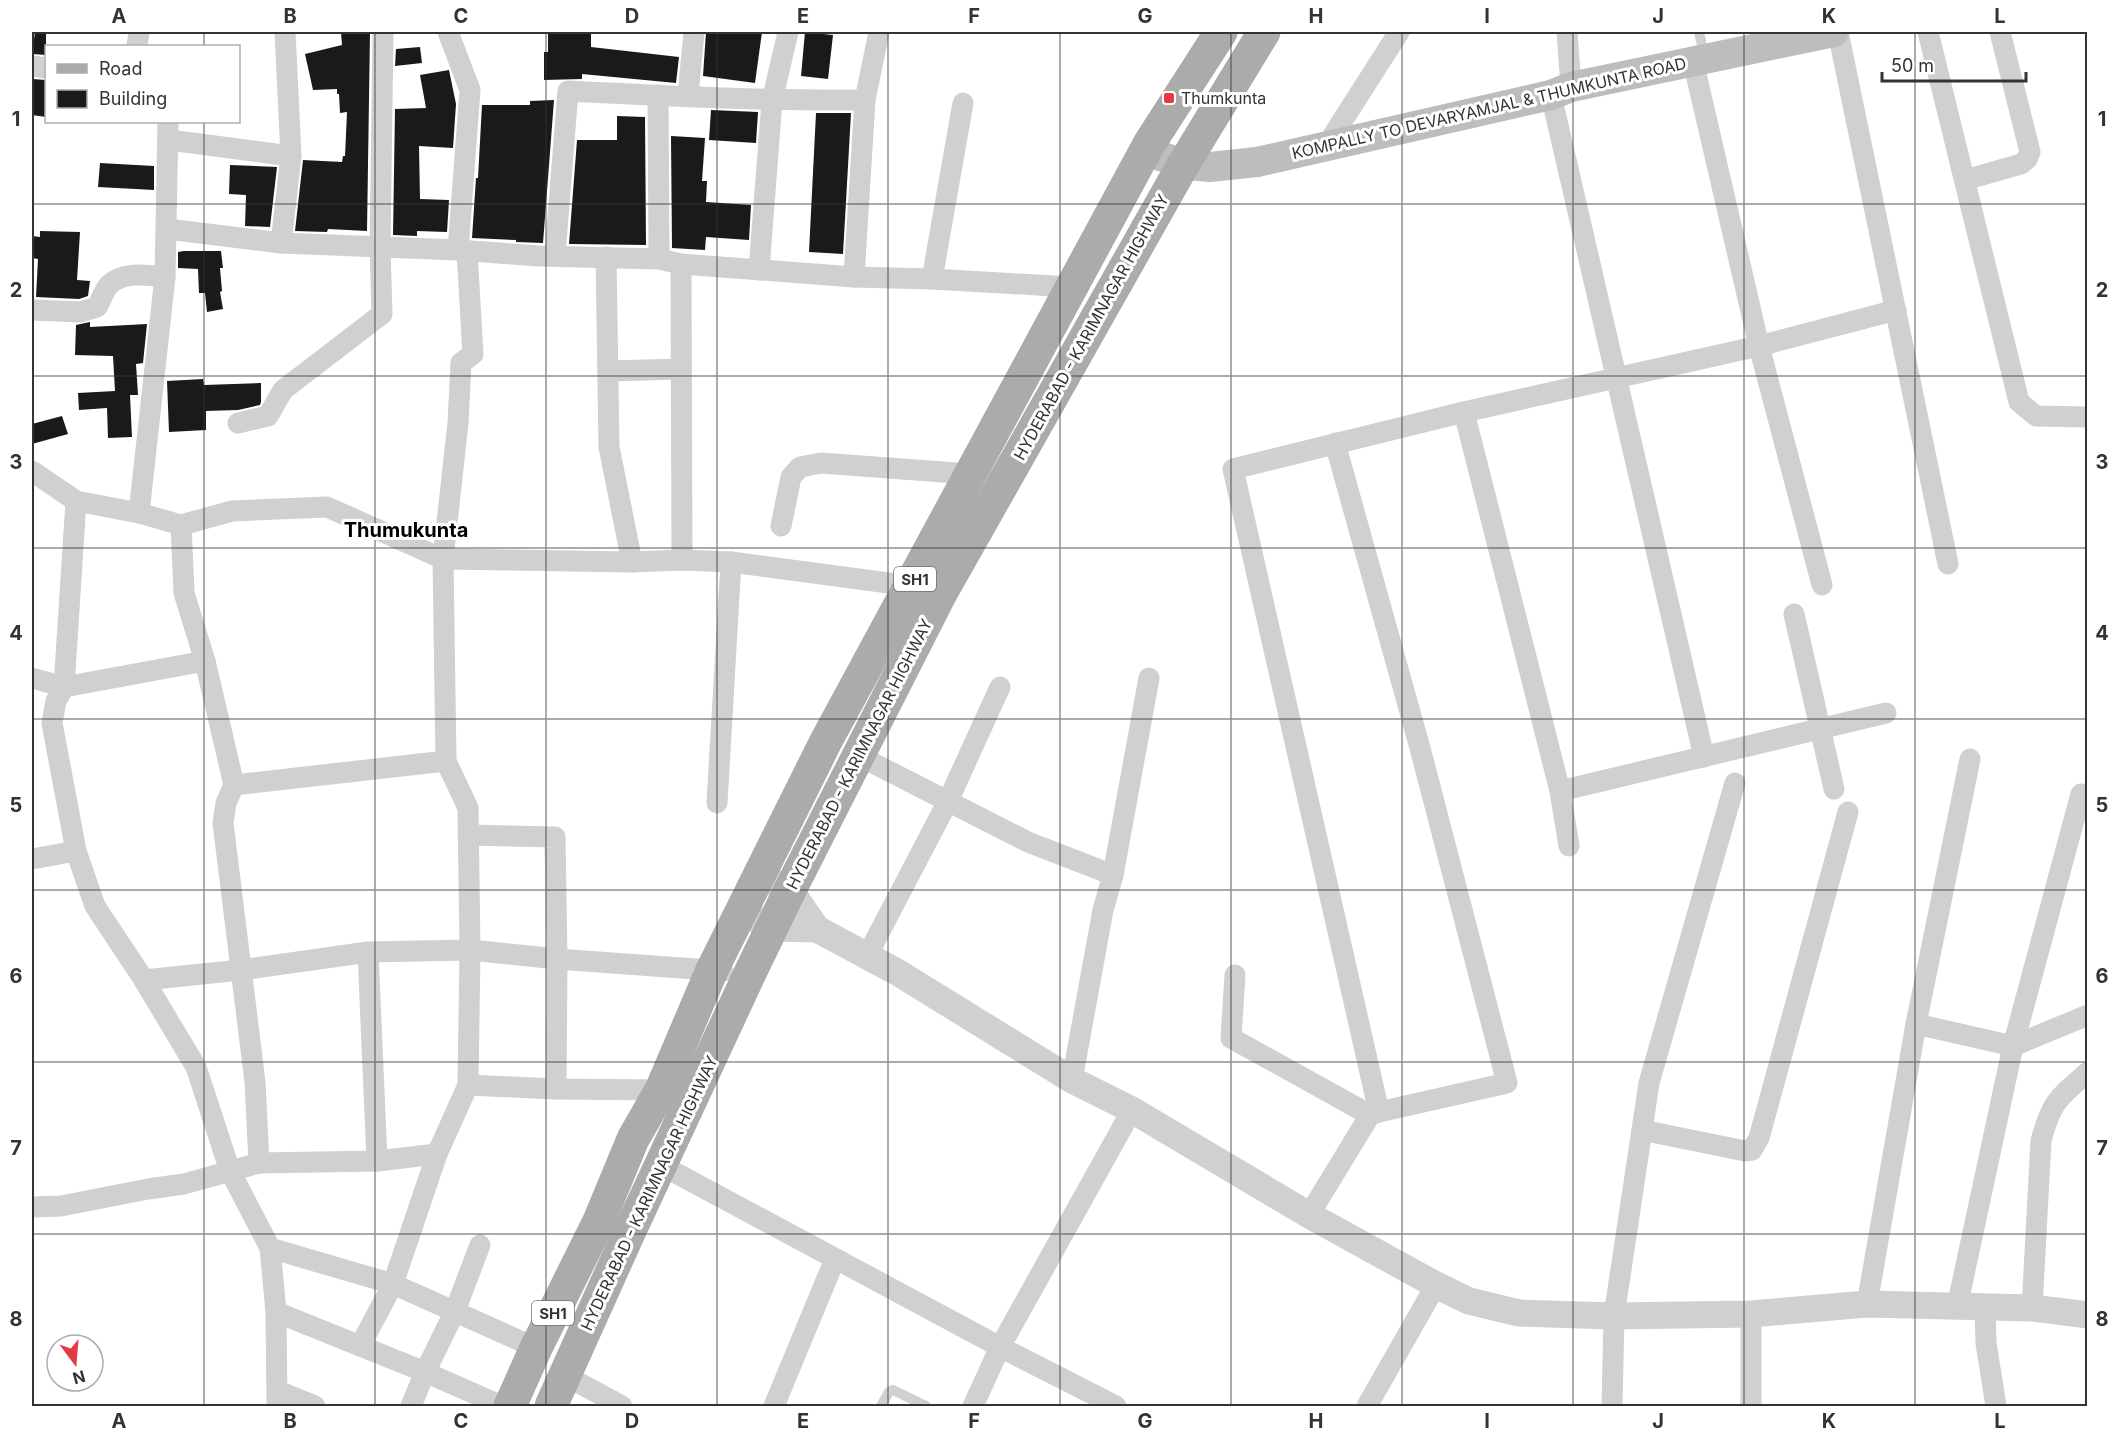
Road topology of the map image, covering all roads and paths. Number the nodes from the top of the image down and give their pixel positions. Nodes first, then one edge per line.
1 (285, 32) edge
2 (383, 32) edge
3 (448, 32) edge
4 (693, 32) edge
5 (788, 32) edge
6 (879, 32) edge
7 (1221, 32) edge
8 (1264, 32) edge
9 (1399, 32) edge
10 (1568, 32) edge
11 (1836, 32) edge
12 (1928, 32) edge
13 (2000, 32) edge
14 (1699, 50) edge
15 (1561, 91) junction
16 (658, 95) junction
17 (688, 95) junction
18 (866, 100) junction
19 (772, 101) junction
20 (963, 103) dead end
21 (169, 131) edge
22 (1324, 148) junction
23 (1145, 151) junction
24 (291, 156) junction
25 (1182, 165) junction
26 (1965, 180) junction
27 (167, 230) junction
28 (281, 243) junction
29 (380, 247) junction
30 (463, 251) junction
31 (555, 255) junction
32 (606, 257) junction
33 (659, 259) junction
34 (681, 264) junction
35 (759, 270) junction
36 (165, 277) junction
37 (854, 277) junction
38 (932, 279) junction
39 (1071, 287) junction
40 (32, 310) edge
41 (1896, 310) junction
42 (1759, 346) junction
43 (681, 369) junction
44 (609, 371) junction
45 (1615, 377) junction
46 (1464, 412) junction
47 (2088, 417) edge
48 (238, 423) dead end
49 (1335, 443) junction
50 (32, 471) edge
51 (970, 474) junction
52 (76, 501) junction
53 (139, 513) junction
54 (181, 525) junction
55 (781, 526) dead end
56 (443, 559) junction
57 (682, 560) junction
58 (632, 562) junction
59 (732, 562) junction
60 (1948, 564) dead end
61 (1822, 585) dead end
62 (911, 586) junction
63 (1794, 614) dead end
64 (205, 661) junction
65 (32, 678) edge
66 (1149, 678) dead end
67 (64, 687) junction
68 (1000, 687) dead end
69 (1886, 713) dead end
70 (1820, 729) junction
71 (859, 756) junction
72 (1704, 757) junction
73 (1970, 759) dead end
74 (446, 760) junction
75 (1735, 783) dead end
76 (234, 785) junction
77 (1834, 789) dead end
78 (1560, 791) junction
79 (2081, 794) dead end
80 (948, 801) junction
81 (717, 803) dead end
82 (1848, 812) dead end
83 (468, 835) junction
84 (1569, 846) dead end
85 (76, 851) junction
86 (32, 859) edge
87 (759, 874) junction
88 (1113, 875) junction
89 (790, 890) junction
90 (741, 911) junction
91 (772, 928) junction
92 (818, 929) junction
93 (470, 950) junction
94 (368, 952) junction
95 (867, 956) junction
96 (558, 959) junction
97 (242, 970) junction
98 (712, 970) junction
99 (750, 973) junction
100 (1235, 975) dead end
101 (144, 980) junction
102 (2088, 1015) edge
103 (1916, 1024) junction
104 (2013, 1046) junction
105 (2088, 1072) edge
106 (1072, 1080) junction
107 (468, 1085) junction
108 (556, 1089) junction
109 (661, 1090) junction
110 (1132, 1110) junction
111 (1374, 1114) junction
112 (1642, 1130) junction
113 (437, 1154) junction
114 (377, 1161) junction
115 (259, 1163) junction
116 (661, 1165) junction
117 (230, 1171) junction
118 (32, 1207) edge
119 (1309, 1215) junction
120 (480, 1245) dead end
121 (270, 1248) junction
122 (835, 1259) junction
123 (393, 1284) junction
124 (1436, 1285) junction
125 (1867, 1304) junction
126 (1957, 1307) junction
127 (1985, 1308) junction
128 (2032, 1308) junction
129 (455, 1311) junction
130 (276, 1312) junction
131 (1751, 1314) junction
132 (2088, 1315) edge
133 (1614, 1316) junction
134 (360, 1346) junction
135 (1000, 1347) junction
136 (536, 1348) junction
137 (425, 1372) junction
138 (566, 1376) junction
139 (278, 1399) edge
140 (1111, 1405) edge
141 (315, 1407) edge
142 (411, 1407) edge
143 (502, 1407) edge
144 (510, 1407) edge
145 (551, 1407) edge
146 (622, 1407) edge
147 (774, 1407) edge
148 (881, 1407) edge
149 (926, 1407) edge
150 (973, 1407) edge
151 (1367, 1407) edge
152 (1612, 1407) edge
153 (1751, 1407) edge
154 (1996, 1407) edge

1 - 24 street
2 - 29 street
3 - 30 street
4 - 17 street
5 - 19 street
6 - 18 street
7 - 23 main road, HYDERABAD - KARIMNAGAR HIGHWAY / SH1
8 - 25 main road, HYDERABAD - KARIMNAGAR HIGHWAY / SH1
9 - 22 street
10 - 15 street
11 - 14 main road, KOMPALLY TO DEVARYAMJAL & THUMKUNTA ROAD
11 - 41 street
12 - 26 street
13 - 26 street
14 - 15 main road, KOMPALLY TO DEVARYAMJAL & THUMKUNTA ROAD
14 - 42 street
15 - 22 main road, KOMPALLY TO DEVARYAMJAL & THUMKUNTA ROAD
15 - 45 street
16 - 17 street
16 - 31 street
16 - 33 street
17 - 19 street
18 - 19 street
18 - 37 street
19 - 35 street
20 - 38 street
21 - 24 street
21 - 27 street
22 - 25 main road, KOMPALLY TO DEVARYAMJAL & THUMKUNTA ROAD
23 - 25 main road, KOMPALLY TO DEVARYAMJAL & THUMKUNTA ROAD
23 - 39 main road, HYDERABAD - KARIMNAGAR HIGHWAY / SH1
24 - 28 street
25 - 71 main road, HYDERABAD - KARIMNAGAR HIGHWAY / SH1
26 - 47 street
27 - 28 street
27 - 36 street
28 - 29 street
29 - 30 street
29 - 48 street
30 - 31 street
30 - 56 street
31 - 32 street
32 - 33 street
32 - 44 street
33 - 34 street
34 - 35 street
34 - 43 street
35 - 37 street
36 - 40 street
36 - 53 street
37 - 38 street
38 - 39 street
39 - 51 main road, HYDERABAD - KARIMNAGAR HIGHWAY / SH1
41 - 42 street
41 - 60 street
42 - 45 street
42 - 61 street
43 - 44 street
43 - 57 street
44 - 58 street
45 - 46 street
45 - 72 street
46 - 49 street
46 - 78 street
49 - 111 street
49 - 111 street
50 - 52 street
51 - 55 street
51 - 62 main road, HYDERABAD - KARIMNAGAR HIGHWAY / SH1
52 - 53 street
52 - 67 street
53 - 54 street
54 - 56 street
54 - 64 street
56 - 58 street
56 - 74 street
57 - 58 street
57 - 59 street
59 - 62 street
59 - 81 street
62 - 87 main road, HYDERABAD - KARIMNAGAR HIGHWAY / SH1
63 - 70 street
64 - 67 street
64 - 76 street
65 - 67 street
66 - 88 street
67 - 85 street
68 - 80 street
69 - 70 street
70 - 72 street
70 - 77 street
71 - 80 street
71 - 89 main road, HYDERABAD - KARIMNAGAR HIGHWAY / SH1
72 - 78 street
73 - 103 street
74 - 76 street
74 - 83 street
75 - 112 street
76 - 97 street
78 - 84 street
79 - 104 street
80 - 88 street
80 - 95 street
82 - 112 street
83 - 93 street
83 - 96 street
85 - 86 street
85 - 101 street
87 - 89 street
87 - 90 main road, HYDERABAD - KARIMNAGAR HIGHWAY / SH1
88 - 106 street
89 - 91 main road, HYDERABAD - KARIMNAGAR HIGHWAY / SH1
89 - 92 street
90 - 91 street
90 - 98 main road, HYDERABAD - KARIMNAGAR HIGHWAY / SH1
91 - 92 street
91 - 99 main road, HYDERABAD - KARIMNAGAR HIGHWAY / SH1
92 - 95 street
93 - 94 street
93 - 96 street
93 - 107 street
94 - 97 street
94 - 114 street
95 - 106 street
96 - 98 street
96 - 108 street
97 - 101 street
97 - 115 street
98 - 99 street
98 - 109 main road, HYDERABAD - KARIMNAGAR HIGHWAY / SH1
99 - 116 main road, HYDERABAD - KARIMNAGAR HIGHWAY / SH1
100 - 111 street
101 - 117 street
102 - 104 street
103 - 104 street
103 - 125 street
104 - 126 street
105 - 128 street
106 - 110 street
107 - 108 street
107 - 113 street
108 - 109 street
109 - 136 main road, HYDERABAD - KARIMNAGAR HIGHWAY / SH1
110 - 119 street
110 - 135 street
111 - 119 street
112 - 133 street
113 - 114 street
113 - 123 street
114 - 115 street
115 - 117 street
116 - 122 street
116 - 138 main road, HYDERABAD - KARIMNAGAR HIGHWAY / SH1
117 - 118 street
117 - 121 street
119 - 124 street
120 - 129 street
121 - 123 street
121 - 130 street
122 - 135 street
122 - 147 street
123 - 129 street
123 - 134 street
124 - 133 street
124 - 151 street
125 - 126 street
125 - 131 street
126 - 127 street
127 - 128 street
127 - 154 street
128 - 132 street
129 - 136 street
129 - 137 street
130 - 134 street
130 - 139 street
131 - 133 street
131 - 153 street
133 - 152 street
134 - 137 street
135 - 140 street
135 - 150 street
136 - 144 main road, HYDERABAD - KARIMNAGAR HIGHWAY / SH1
137 - 142 street
137 - 143 street
138 - 145 main road, HYDERABAD - KARIMNAGAR HIGHWAY / SH1
138 - 146 street
139 - 141 street
148 - 149 lane

